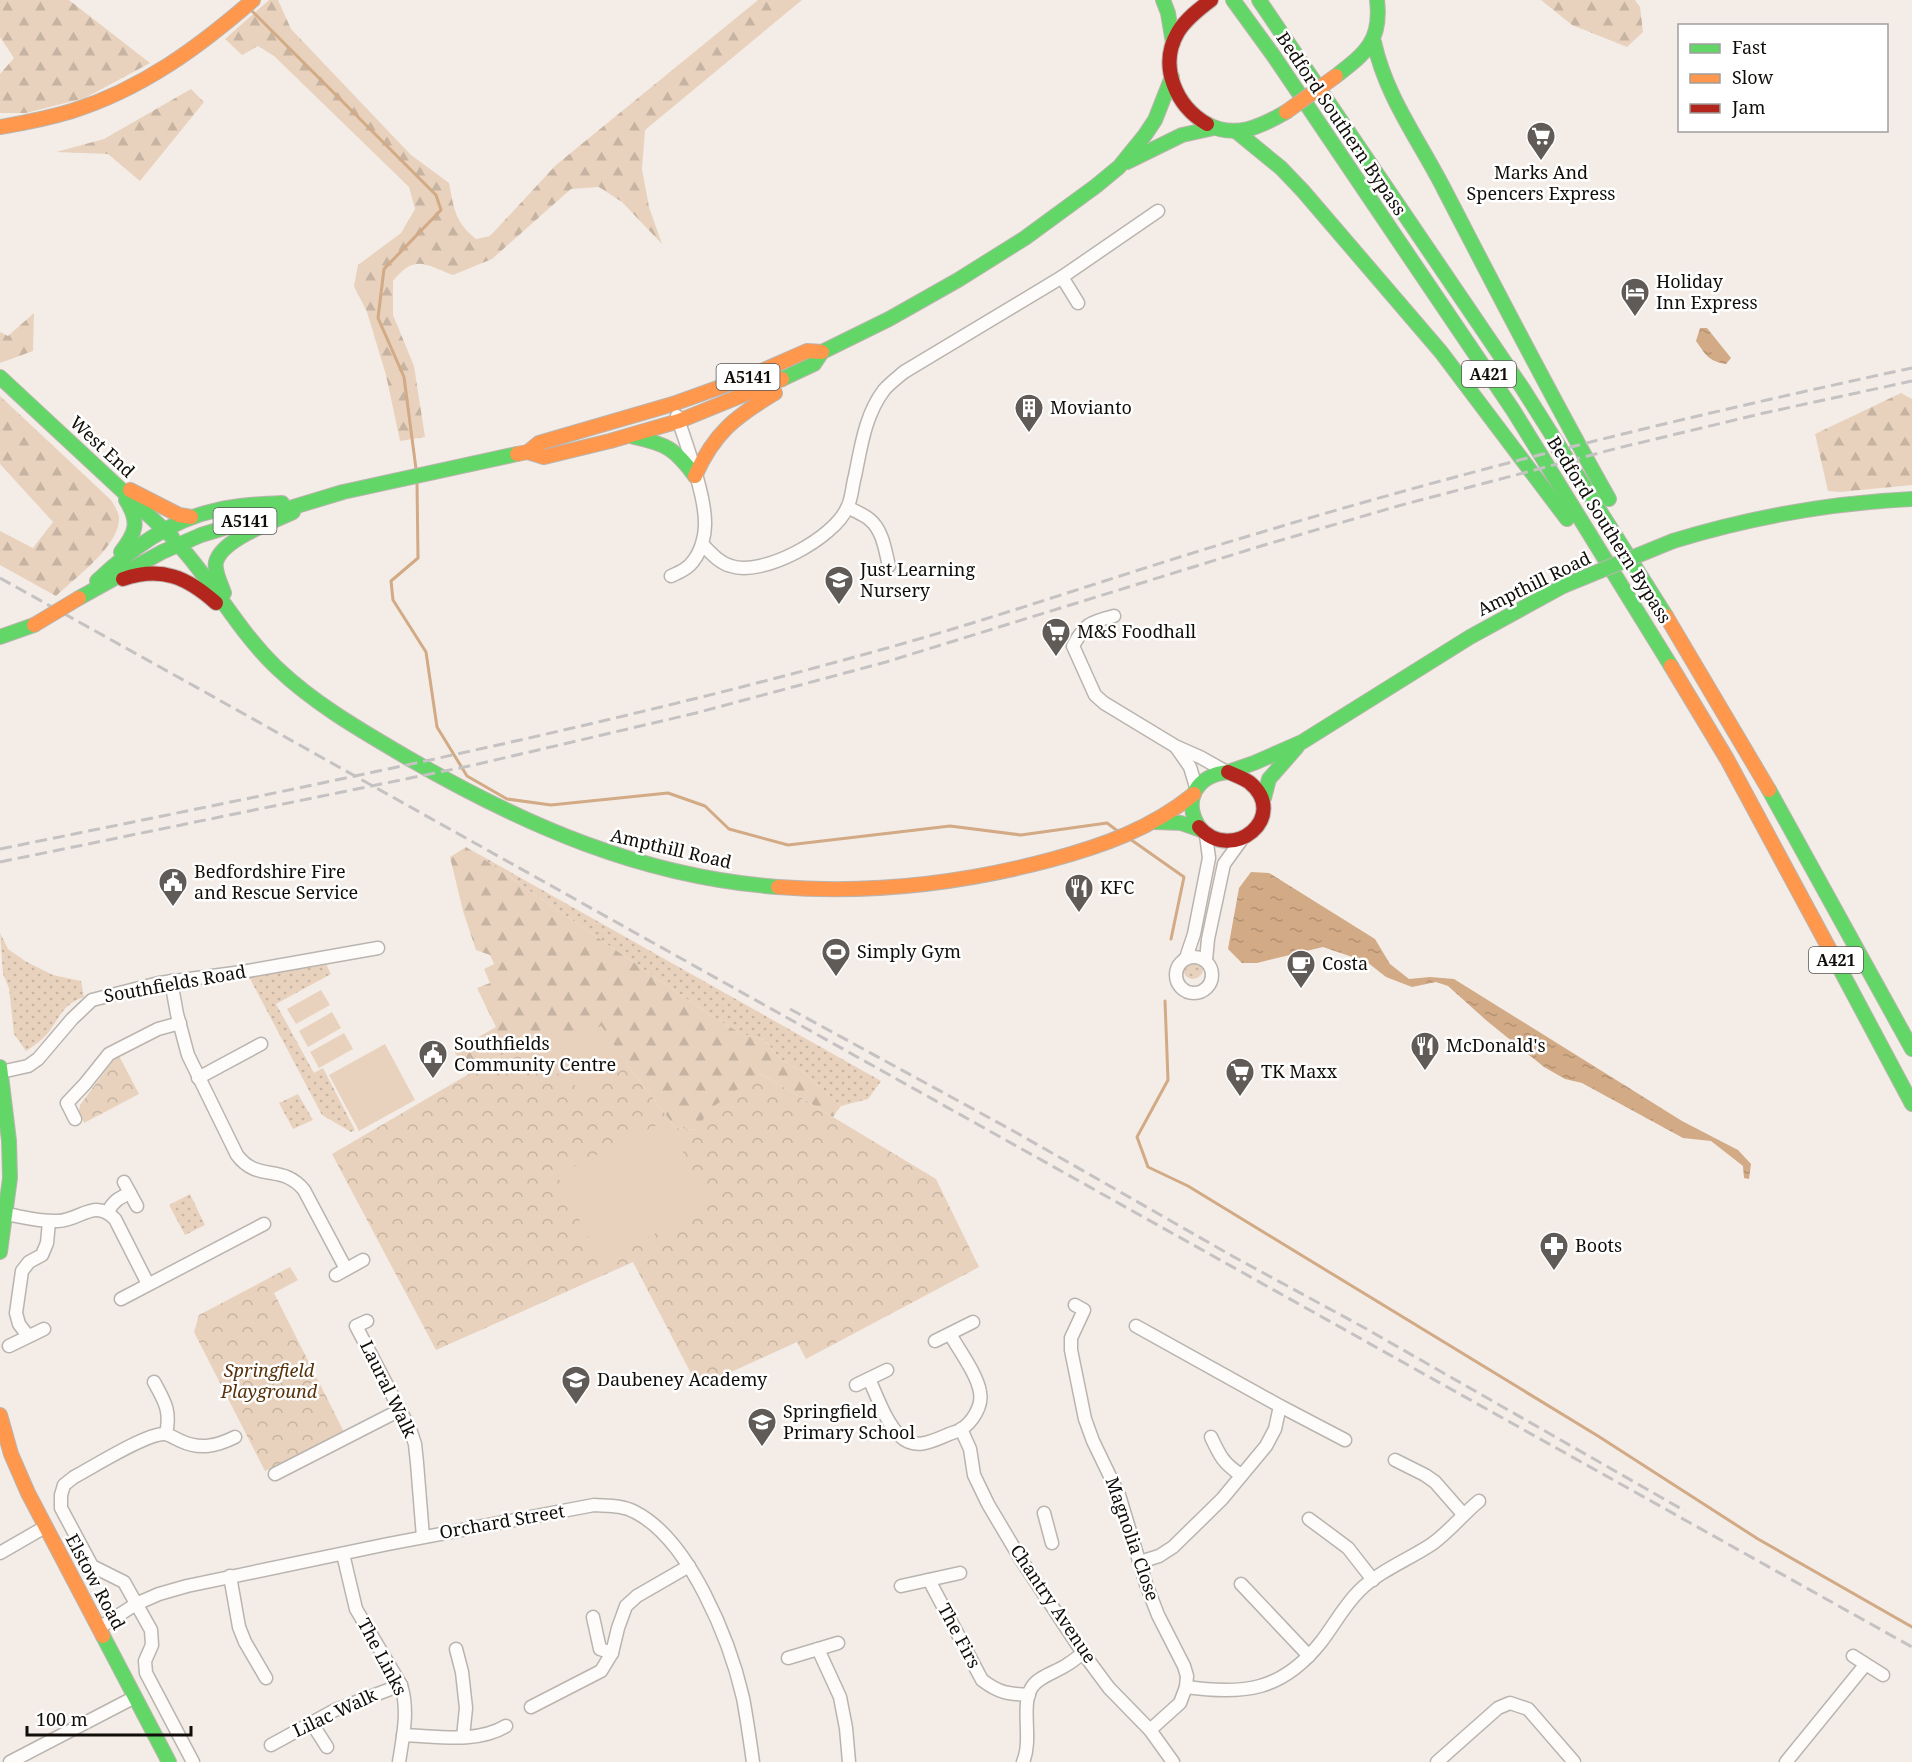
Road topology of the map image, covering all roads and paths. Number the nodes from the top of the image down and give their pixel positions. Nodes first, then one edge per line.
1 (253, 0) edge
2 (1163, 0) edge
3 (1211, 0) edge
4 (1233, 0) edge
5 (1259, 0) edge
6 (1377, 0) edge
7 (1374, 42) junction
8 (1173, 43) junction
9 (1172, 76) junction
10 (0, 127) edge
11 (1214, 128) junction
12 (1237, 132) junction
13 (1119, 167) junction
14 (1158, 211) dead end
15 (1062, 277) junction
16 (1078, 303) dead end
17 (822, 352) junction
18 (0, 377) edge
19 (787, 378) junction
20 (673, 404) junction
21 (679, 421) junction
22 (630, 436) junction
23 (528, 452) junction
24 (695, 476) junction
25 (115, 484) junction
26 (1912, 499) edge
27 (313, 501) junction
28 (848, 507) junction
29 (192, 517) junction
30 (165, 530) junction
31 (178, 544) junction
32 (702, 544) junction
33 (889, 566) dead end
34 (105, 573) junction
35 (671, 576) dead end
36 (79, 598) junction
37 (1114, 616) dead end
38 (238, 624) junction
39 (0, 637) edge
40 (1694, 661) junction
41 (1302, 742) junction
42 (1175, 746) junction
43 (1727, 759) junction
44 (1227, 772) junction
45 (1195, 791) junction
46 (1264, 798) junction
47 (1155, 822) junction
48 (1204, 832) junction
49 (1242, 839) junction
50 (378, 948) dead end
51 (1186, 958) junction
52 (1206, 960) junction
53 (171, 981) junction
54 (180, 1023) junction
55 (261, 1044) dead end
56 (1912, 1049) edge
57 (0, 1067) edge
58 (1, 1072) edge
59 (198, 1078) junction
60 (1912, 1104) edge
61 (75, 1119) dead end
62 (137, 1206) dead end
63 (108, 1212) junction
64 (6, 1214) junction
65 (49, 1222) junction
66 (264, 1224) dead end
67 (0, 1252) edge
68 (363, 1260) dead end
69 (148, 1284) junction
70 (121, 1299) dead end
71 (1075, 1305) dead end
72 (368, 1321) dead end
73 (973, 1322) dead end
74 (1137, 1326) dead end
75 (44, 1329) dead end
76 (950, 1334) junction
77 (28, 1336) junction
78 (935, 1341) dead end
79 (9, 1346) dead end
80 (887, 1370) dead end
81 (869, 1379) junction
82 (154, 1382) dead end
83 (856, 1385) dead end
84 (1280, 1406) junction
85 (400, 1410) junction
86 (0, 1415) edge
87 (961, 1429) junction
88 (166, 1434) junction
89 (235, 1437) dead end
90 (1212, 1437) dead end
91 (1345, 1440) dead end
92 (1395, 1460) dead end
93 (275, 1474) dead end
94 (1241, 1475) junction
95 (1479, 1501) dead end
96 (1044, 1513) dead end
97 (1463, 1514) junction
98 (1309, 1519) dead end
99 (45, 1527) junction
100 (423, 1537) junction
101 (1052, 1543) dead end
102 (0, 1553) edge
103 (343, 1554) junction
104 (1140, 1562) junction
105 (689, 1566) junction
106 (960, 1573) dead end
107 (230, 1576) junction
108 (929, 1580) junction
109 (1373, 1580) junction
110 (1241, 1584) dead end
111 (900, 1586) dead end
112 (136, 1604) junction
113 (594, 1617) dead end
114 (99, 1628) junction
115 (838, 1643) dead end
116 (456, 1649) dead end
117 (818, 1649) junction
118 (612, 1653) junction
119 (1083, 1653) junction
120 (1309, 1656) junction
121 (1853, 1656) dead end
122 (788, 1658) dead end
123 (1865, 1665) junction
124 (1883, 1675) dead end
125 (266, 1678) dead end
126 (401, 1685) junction
127 (1186, 1687) junction
128 (1029, 1695) junction
129 (135, 1697) junction
130 (531, 1707) dead end
131 (311, 1722) junction
132 (506, 1726) dead end
133 (1150, 1730) junction
134 (403, 1735) junction
135 (463, 1737) junction
136 (271, 1744) dead end
137 (327, 1747) dead end
138 (195, 1760) edge
139 (10, 1762) edge
140 (169, 1762) edge
141 (399, 1762) edge
142 (753, 1762) edge
143 (849, 1762) edge
144 (1023, 1762) edge
145 (1173, 1762) edge
146 (1437, 1762) edge
147 (1574, 1762) edge
148 (1786, 1762) edge

1 - 10 main road
2 - 8 main road
3 - 8 main road
4 - 43 main road, Bedford Southern Bypass / A421
5 - 40 main road, Bedford Southern Bypass / A421
6 - 7 main road
7 - 12 main road, bridge
7 - 40 main road
8 - 9 main road
9 - 11 main road
9 - 13 main road, A5141
11 - 12 main road
11 - 13 main road, A5141
12 - 43 main road
13 - 17 main road, A5141
14 - 15 street
15 - 16 street
15 - 28 street
17 - 19 main road, A5141
17 - 20 main road, A5141
18 - 25 main road, West End
19 - 21 main road, A5141
19 - 24 main road
20 - 21 street
20 - 23 main road, A5141
21 - 22 main road, A5141
21 - 24 street
22 - 23 main road, A5141
22 - 24 main road
23 - 27 main road, A5141
24 - 32 street
25 - 29 main road
25 - 30 main road, West End
25 - 34 main road
26 - 41 main road, Ampthill Road, bridge
27 - 29 main road
27 - 31 main road, A5141
27 - 38 main road
28 - 32 street
28 - 33 street
29 - 30 main road
30 - 31 main road, West End
30 - 34 main road
31 - 36 main road, A5141
31 - 38 main road, Ampthill Road
32 - 35 street
34 - 36 main road
36 - 38 main road, Ampthill Road
36 - 39 main road, A5141, bridge
37 - 42 street
38 - 47 main road, Ampthill Road
40 - 56 main road, Bedford Southern Bypass / A421
41 - 44 main road, Ampthill Road
41 - 46 main road, Ampthill Road
42 - 44 street
42 - 45 street
43 - 60 main road, Bedford Southern Bypass / A421
44 - 45 main road
44 - 46 main road
45 - 47 main road, Ampthill Road
45 - 48 main road
46 - 49 main road
47 - 48 main road, Ampthill Road
48 - 49 main road
48 - 51 street
49 - 52 street
50 - 53 street, Southfields Road
51 - 52 street
51 - 52 street
53 - 54 street
53 - 58 street, Southfields Road
54 - 59 street
54 - 61 street
55 - 59 street
57 - 58 main road
58 - 64 main road
59 - 68 street
62 - 63 street
63 - 65 street
63 - 69 street
64 - 65 street
64 - 67 main road
65 - 77 street
66 - 69 street
69 - 70 street
71 - 104 street, Magnolia Close
72 - 85 street, Laural Walk
73 - 76 street
74 - 84 street
75 - 77 street
76 - 78 street
76 - 87 street
77 - 79 street
80 - 81 street
81 - 83 street
81 - 87 street
82 - 88 street
84 - 91 street
84 - 94 street
85 - 93 street
85 - 100 street, Laural Walk
86 - 99 main road, Elstow Road
87 - 119 street, Chantry Avenue
88 - 89 street
88 - 112 street
90 - 94 street
92 - 97 street
94 - 104 street
95 - 97 street
96 - 101 street
97 - 109 street
98 - 109 street
99 - 102 street
99 - 114 main road, Elstow Road
100 - 103 street, Orchard Street
100 - 105 street, Orchard Street
103 - 107 street, Orchard Street
103 - 126 street, The Links
104 - 127 street, Magnolia Close
105 - 118 street
105 - 142 street, Orchard Street
106 - 108 street, The Firs
107 - 112 street, Orchard Street
107 - 125 street
108 - 111 street, The Firs
108 - 128 street, The Firs
109 - 120 street
110 - 120 street
112 - 114 street, Orchard Street
112 - 138 street
113 - 118 street
114 - 129 main road, Elstow Road
115 - 117 street
116 - 135 street
117 - 122 street
117 - 143 street
118 - 130 street
119 - 128 street
119 - 133 street, Chantry Avenue
120 - 127 street
121 - 123 street
123 - 124 street
123 - 148 street
126 - 131 street, Lilac Walk
126 - 134 street, The Links
127 - 133 street
128 - 144 street
129 - 139 street
129 - 140 main road, Elstow Road
131 - 136 street, Lilac Walk
131 - 137 street
132 - 135 street
133 - 145 street, Chantry Avenue
134 - 135 street
134 - 141 street, The Links
146 - 147 street

